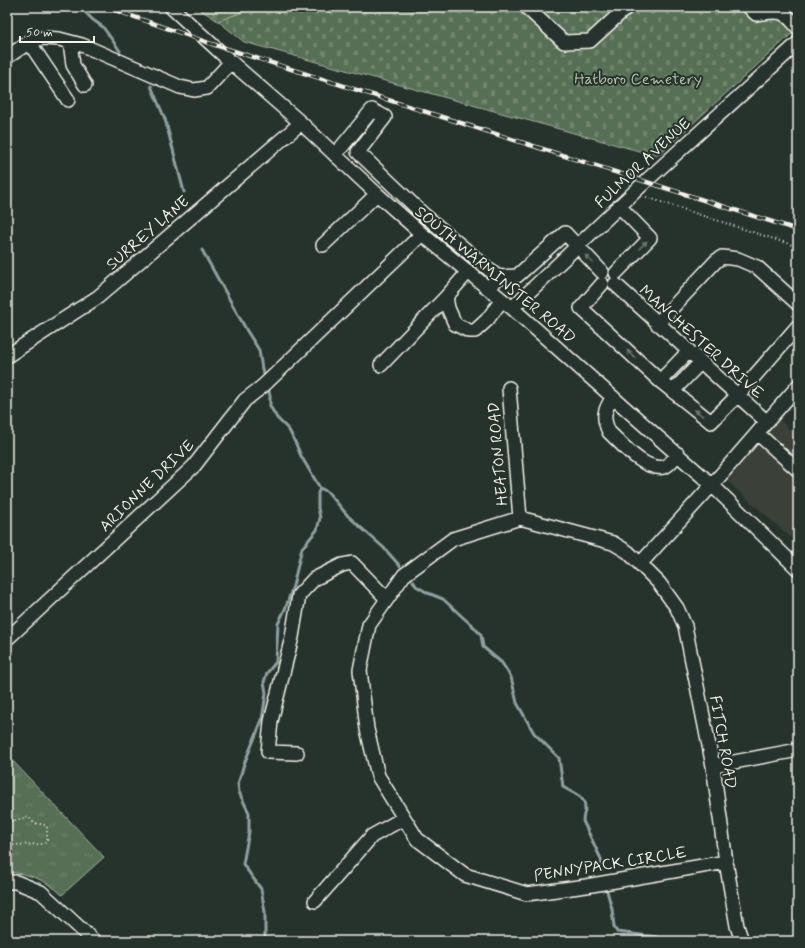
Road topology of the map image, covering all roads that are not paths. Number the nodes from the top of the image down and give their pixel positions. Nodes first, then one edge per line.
1 (171, 7) edge
2 (526, 7) edge
3 (627, 7) edge
4 (749, 7) edge
5 (798, 28) edge
6 (29, 42) junction
7 (70, 42) junction
8 (798, 43) edge
9 (7, 57) edge
10 (231, 62) junction
11 (85, 86) dead end
12 (68, 100) dead end
13 (301, 123) junction
14 (358, 152) junction
15 (335, 155) junction
16 (347, 166) junction
17 (375, 168) junction
18 (364, 182) junction
19 (377, 194) junction
20 (619, 206) junction
21 (422, 213) junction
22 (412, 225) junction
23 (441, 229) junction
24 (427, 238) junction
25 (323, 245) dead end
26 (576, 246) junction
27 (523, 271) junction
28 (468, 272) junction
29 (498, 277) junction
30 (609, 278) junction
31 (535, 285) junction
32 (489, 289) junction
33 (446, 297) junction
34 (507, 304) junction
35 (798, 304) edge
36 (658, 324) junction
37 (798, 326) edge
38 (689, 351) junction
39 (7, 356) edge
40 (701, 362) junction
41 (381, 365) dead end
42 (660, 381) junction
43 (798, 386) edge
44 (509, 388) dead end
45 (673, 391) junction
46 (737, 396) junction
47 (613, 397) junction
48 (767, 422) junction
49 (758, 433) junction
50 (678, 454) junction
51 (798, 470) edge
52 (712, 484) junction
53 (520, 518) junction
54 (640, 564) junction
55 (798, 569) edge
56 (387, 599) junction
57 (7, 639) edge
58 (798, 750) edge
59 (297, 753) dead end
60 (713, 766) junction
61 (404, 818) junction
62 (726, 862) junction
63 (7, 882) edge
64 (316, 901) dead end
65 (94, 941) edge
66 (742, 941) edge

1 - 10 street, SOUTH WARMINSTER ROAD
2 - 3 street
4 - 5 street
6 - 7 street
6 - 9 street
6 - 12 street
7 - 10 street
7 - 11 street
8 - 20 street, FULMOR AVENUE
10 - 13 street, SOUTH WARMINSTER ROAD
13 - 15 street, SOUTH WARMINSTER ROAD
13 - 39 street, SURREY LANE
14 - 15 street
14 - 16 street
14 - 17 street
15 - 16 street, SOUTH WARMINSTER ROAD
16 - 18 street, SOUTH WARMINSTER ROAD
17 - 18 street
17 - 21 street
18 - 19 street, SOUTH WARMINSTER ROAD
19 - 22 street, SOUTH WARMINSTER ROAD
19 - 25 street
20 - 26 street, FULMOR AVENUE
30 -> 20 street
21 - 22 street
21 - 23 street
22 - 24 street, SOUTH WARMINSTER ROAD
23 - 24 street, ARIONNE DRIVE
23 - 29 street
24 - 28 street, SOUTH WARMINSTER ROAD
24 - 57 street, ARIONNE DRIVE
26 - 27 street, MANCHESTER DRIVE
30 -> 26 street, MANCHESTER DRIVE
26 - 31 street, FULMOR AVENUE
27 - 29 street
27 - 31 street
28 - 32 street, SOUTH WARMINSTER ROAD
28 - 33 street
29 - 32 street
30 - 36 street, MANCHESTER DRIVE
42 -> 30 street
31 - 34 street, FULMOR AVENUE
32 - 34 street, SOUTH WARMINSTER ROAD
33 - 34 street, FULMOR AVENUE
33 - 41 street
34 - 47 street, SOUTH WARMINSTER ROAD
35 - 36 street
36 - 38 street, MANCHESTER DRIVE
37 - 46 street
38 - 40 street, MANCHESTER DRIVE
38 - 42 street
40 - 45 street
40 - 46 street, MANCHESTER DRIVE
42 - 45 street
43 - 48 street
44 - 53 street, HEATON ROAD
46 -> 45 street
46 - 48 street, MANCHESTER DRIVE
47 - 50 street, SOUTH WARMINSTER ROAD
47 - 50 street
48 - 49 street
49 - 51 street
49 - 52 street
50 - 52 street, SOUTH WARMINSTER ROAD
52 - 54 street
52 - 55 street, SOUTH WARMINSTER ROAD
53 - 54 street
53 - 56 street, PENNYPACK CIRCLE
54 - 60 street, FITCH ROAD
56 - 59 street
56 - 61 street, PENNYPACK CIRCLE
58 - 60 street
60 - 62 street, FITCH ROAD
61 - 62 street, PENNYPACK CIRCLE
61 - 64 street
62 - 66 street, FITCH ROAD
63 - 65 street

